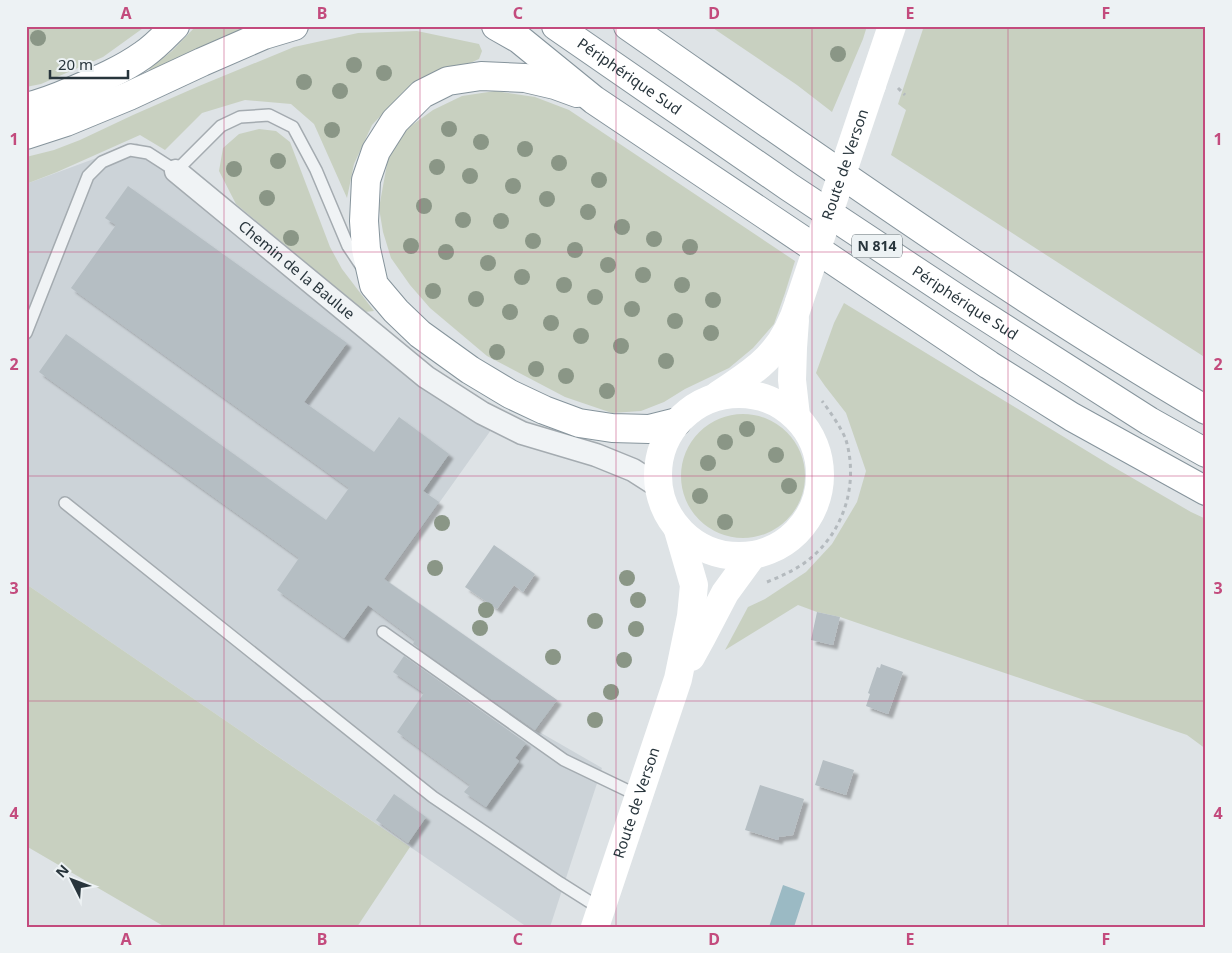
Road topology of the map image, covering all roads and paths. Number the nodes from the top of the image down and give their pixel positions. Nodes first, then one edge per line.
1 (175, 26) edge
2 (294, 26) edge
3 (496, 26) edge
4 (556, 26) edge
5 (628, 26) edge
6 (892, 26) edge
7 (594, 100) junction
8 (26, 107) edge
9 (26, 135) edge
10 (176, 171) junction
11 (374, 285) junction
12 (798, 306) junction
13 (26, 333) edge
14 (717, 396) junction
15 (818, 397) dead end
16 (1206, 410) edge
17 (796, 416) junction
18 (677, 422) junction
19 (1206, 453) edge
20 (658, 486) junction
21 (1206, 491) edge
22 (65, 503) dead end
23 (678, 530) junction
24 (752, 556) junction
25 (760, 586) dead end
26 (383, 632) dead end
27 (678, 679) junction
28 (639, 796) junction
29 (598, 918) edge

1 - 8 main road
2 - 9 main road
3 - 7 main road
4 - 19 main road, Périphérique Sud / N 814
5 - 16 main road, N 814
6 - 12 main road, Route de Verson, bridge
7 - 11 main road
7 - 21 main road
10 - 11 lane
10 - 13 lane, Chemin de la Baulue
10 - 20 street, Chemin de la Baulue
11 - 18 main road
12 - 14 main road, Route de Verson
12 - 17 main road, Route de Verson
14 - 17 main road
14 - 18 main road
15 - 25 path
17 - 24 main road
18 - 20 main road
20 - 23 main road
22 - 29 lane
23 - 24 main road
23 - 27 main road, Route de Verson
24 - 27 main road, Route de Verson
26 - 28 lane
27 - 28 main road, Route de Verson
28 - 29 main road, Route de Verson

